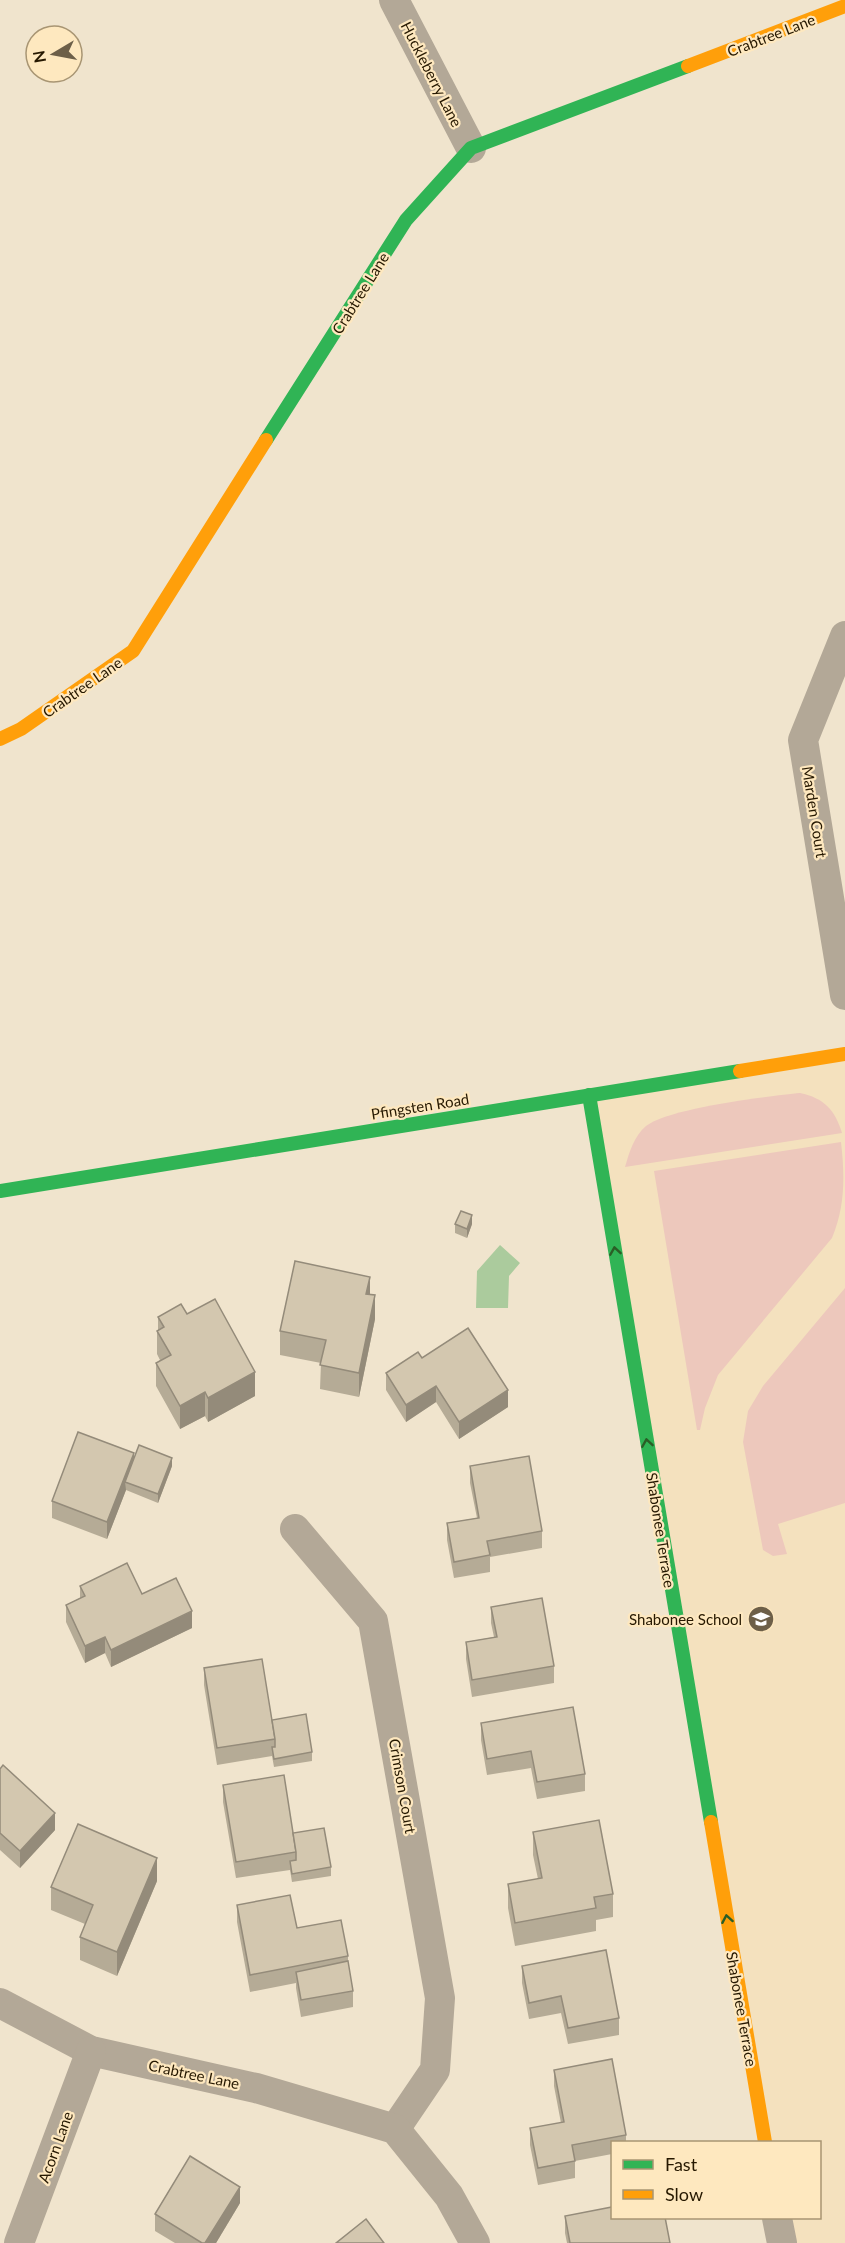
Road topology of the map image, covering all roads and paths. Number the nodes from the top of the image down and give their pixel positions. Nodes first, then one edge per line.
1 (394, 0) edge
2 (845, 6) edge
3 (471, 148) junction
4 (845, 636) edge
5 (0, 739) edge
6 (845, 995) edge
7 (845, 1054) edge
8 (589, 1095) junction
9 (0, 1191) edge
10 (295, 1529) dead end
11 (0, 2002) edge
12 (91, 2051) junction
13 (395, 2129) junction
14 (765, 2141) edge
15 (777, 2219) edge
16 (19, 2243) edge
17 (475, 2243) edge
18 (782, 2243) edge

1 - 3 street, Huckleberry Lane
2 - 3 street, Crabtree Lane
3 - 5 street, Crabtree Lane
4 - 6 street, Marden Court
7 - 8 street, Pfingsten Road
8 - 9 street, Pfingsten Road
14 -> 8 street, Shabonee Terrace
10 - 13 street, Crimson Court
11 - 12 street, Crabtree Lane
12 - 13 street, Crabtree Lane
12 - 16 street, Acorn Lane
13 - 17 street
15 - 18 street

